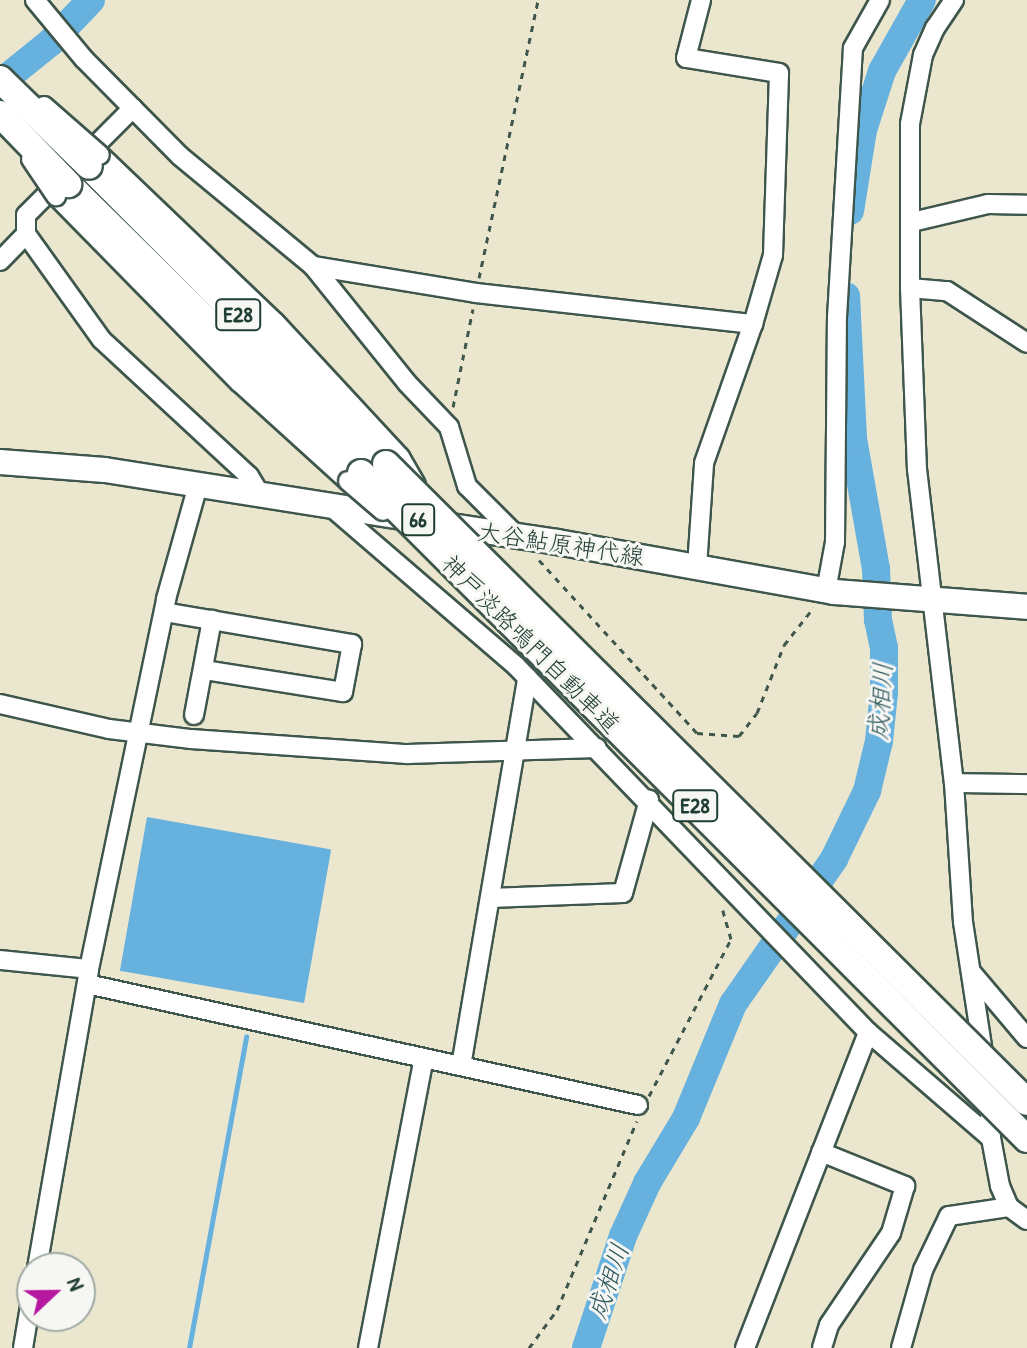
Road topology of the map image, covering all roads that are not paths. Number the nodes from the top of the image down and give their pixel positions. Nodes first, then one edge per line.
1 (701, 0) edge
2 (880, 0) edge
3 (954, 0) edge
4 (35, 1) edge
5 (0, 67) edge
6 (0, 79) edge
7 (133, 108) junction
8 (0, 114) edge
9 (94, 160) junction
10 (1027, 205) edge
11 (912, 222) junction
12 (26, 234) junction
13 (0, 261) edge
14 (313, 266) junction
15 (910, 288) junction
16 (753, 324) junction
17 (1027, 343) edge
18 (0, 462) edge
19 (198, 485) junction
20 (260, 494) junction
21 (328, 504) junction
22 (520, 539) junction
23 (697, 567) junction
24 (830, 592) junction
25 (926, 601) junction
26 (1027, 607) edge
27 (164, 612) junction
28 (212, 620) junction
29 (204, 670) junction
30 (527, 678) junction
31 (0, 704) edge
32 (194, 715) dead end
33 (139, 733) junction
34 (597, 748) junction
35 (516, 751) junction
36 (954, 783) junction
37 (1027, 784) edge
38 (649, 800) junction
39 (490, 898) junction
40 (0, 960) edge
41 (972, 973) junction
42 (88, 976) junction
43 (868, 1032) junction
44 (1027, 1038) edge
45 (424, 1058) junction
46 (461, 1066) junction
47 (1027, 1102) edge
48 (638, 1105) dead end
49 (991, 1138) junction
50 (1027, 1139) edge
51 (821, 1152) junction
52 (1009, 1207) junction
53 (1027, 1220) edge
54 (40, 1252) edge
55 (368, 1348) edge
56 (745, 1348) edge
57 (822, 1348) edge
58 (901, 1348) edge

1 - 16 street
2 - 24 street
3 - 11 street
4 - 7 street
5 - 9 street, bridge
6 - 9 highway, 神戸淡路鳴門自動車道 / E28, bridge
7 - 12 street
7 - 14 street
8 - 50 highway, 神戸淡路鳴門自動車道 / E28, bridge
9 - 47 highway, 神戸淡路鳴門自動車道 / E28, bridge
10 - 11 street
11 - 15 street
12 - 13 street
12 - 20 street
14 - 16 street
14 - 22 street
15 - 17 street
15 - 25 street
16 - 23 street
18 - 19 main road, 大谷鮎原神代線 / 66
19 - 20 main road, 大谷鮎原神代線 / 66
19 - 27 street
20 - 21 main road, 大谷鮎原神代線 / 66
21 - 22 main road, 大谷鮎原神代線 / 66
21 - 30 street
22 - 23 main road, 大谷鮎原神代線 / 66
23 - 24 main road, 大谷鮎原神代線 / 66
24 - 25 main road, 大谷鮎原神代線 / 66
25 - 26 main road, 大谷鮎原神代線 / 66
25 - 36 street
27 - 28 street
27 - 33 street
28 - 29 street
28 - 29 street
29 - 32 street
30 - 34 street
30 - 35 street
31 - 33 street
33 - 35 street
33 - 42 street
34 - 35 street
34 - 38 street
35 - 39 street
36 - 37 street
36 - 41 street
38 - 39 street
38 - 43 street
39 - 46 street
40 - 42 street
41 - 44 street
41 - 49 street
42 - 45 street
42 - 54 street
43 - 49 street
43 - 51 street
45 - 46 street
45 - 55 street
46 - 48 street
49 - 52 street
51 - 56 street
51 - 57 street
52 - 53 street
52 - 58 street

